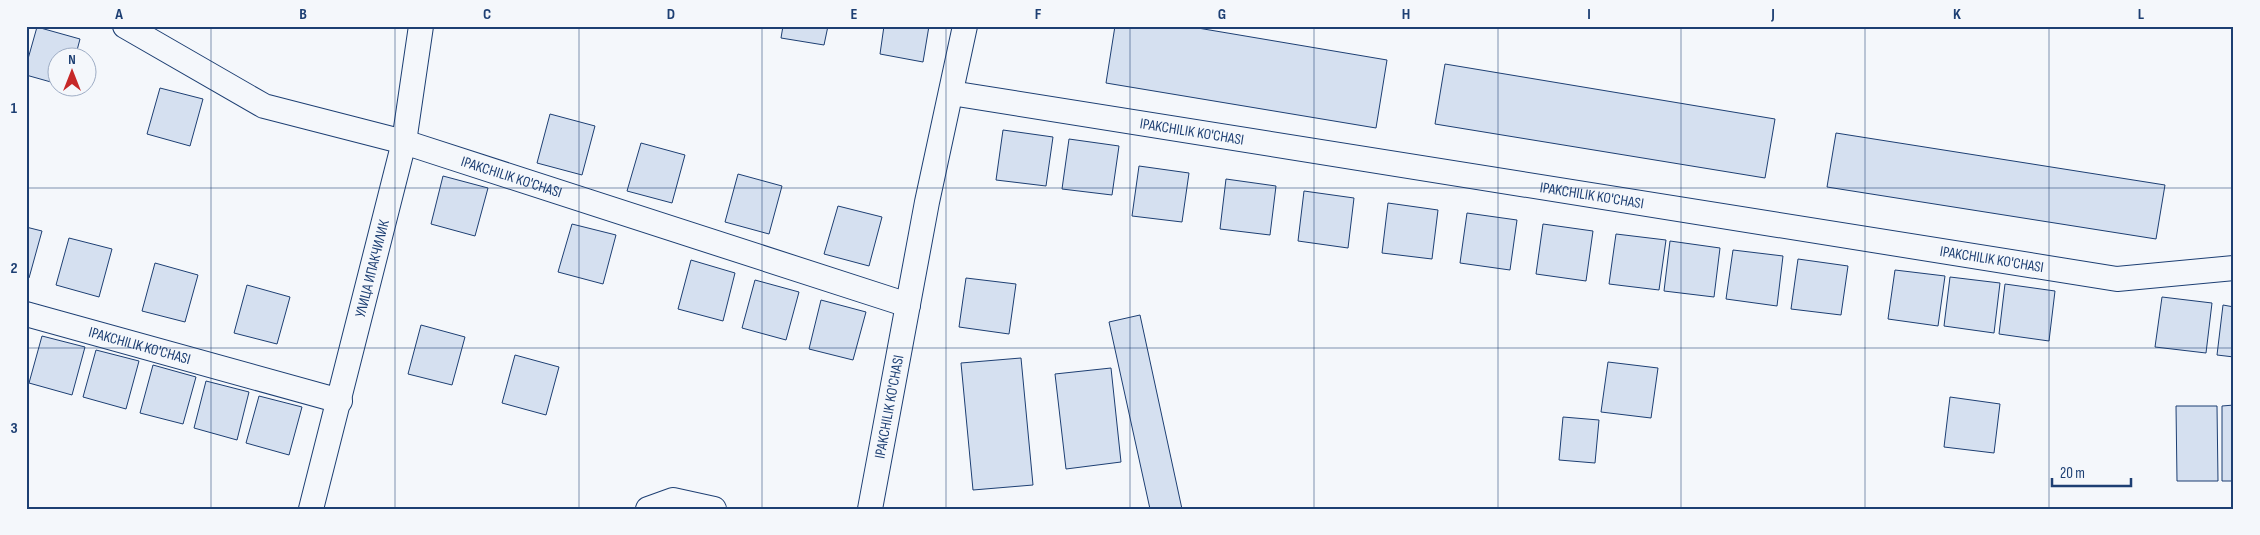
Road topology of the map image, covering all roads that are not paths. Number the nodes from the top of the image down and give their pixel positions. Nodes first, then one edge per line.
1 (125, 26) edge
2 (421, 26) edge
3 (966, 26) edge
4 (951, 93) junction
5 (404, 142) junction
6 (2234, 268) edge
7 (908, 305) junction
8 (26, 314) edge
9 (340, 401) junction
10 (311, 509) edge
11 (648, 509) edge
12 (714, 509) edge
13 (870, 509) edge

1 - 5 street, IPAKCHILIK KO'CHASI
2 - 5 street, УЛИЦА ИПАКЧИЛИК
3 - 4 street, IPAKCHILIK KO'CHASI
4 - 6 street, IPAKCHILIK KO'CHASI
4 - 7 street, IPAKCHILIK KO'CHASI
5 - 7 street, IPAKCHILIK KO'CHASI
5 - 9 street, УЛИЦА ИПАКЧИЛИК
7 - 13 street, IPAKCHILIK KO'CHASI
8 - 9 street, IPAKCHILIK KO'CHASI
9 - 10 street, УЛИЦА ИПАКЧИЛИК
11 - 12 street

